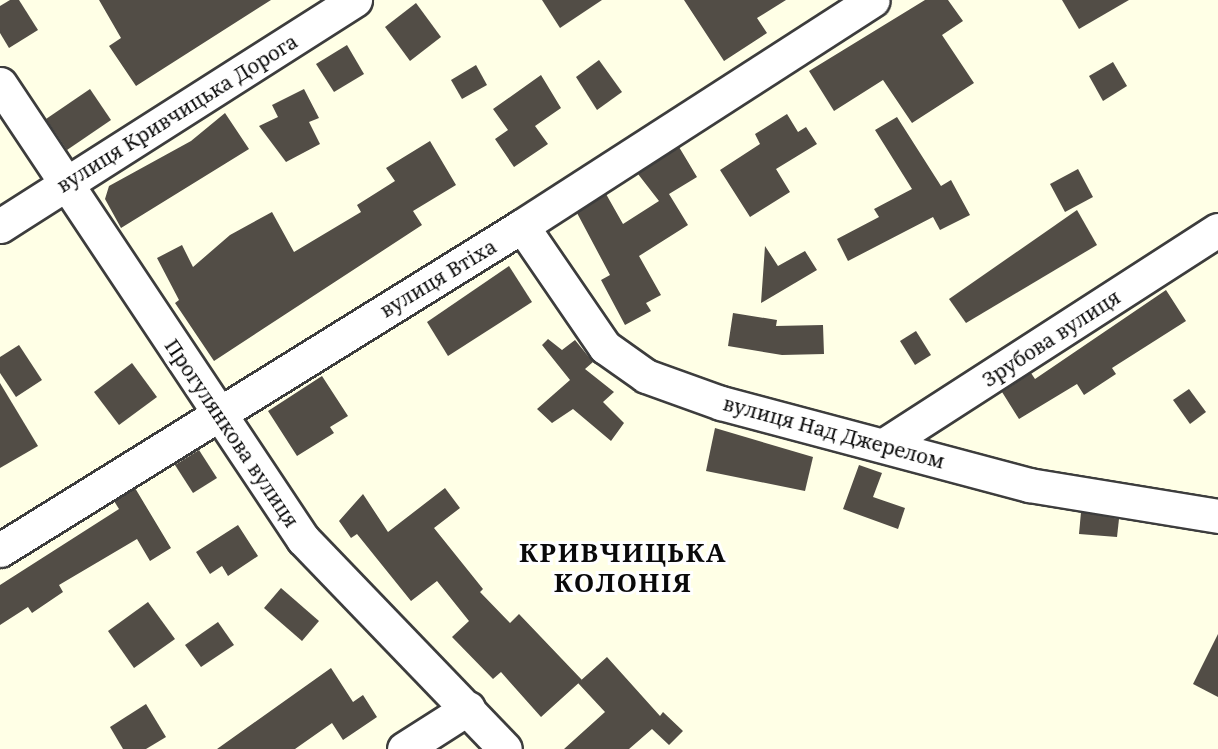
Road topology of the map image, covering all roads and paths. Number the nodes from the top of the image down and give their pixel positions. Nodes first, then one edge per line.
1 (355, 0) edge
2 (873, 0) edge
3 (0, 84) edge
4 (64, 184) junction
5 (0, 226) edge
6 (522, 226) junction
7 (1218, 230) edge
8 (218, 412) junction
9 (884, 445) junction
10 (1218, 516) edge
11 (0, 550) edge
12 (468, 708) junction
13 (404, 749) edge
14 (505, 749) edge

1 - 4 street, вулиця Кривчицька Дорога
2 - 6 street, вулиця Втіха
3 - 4 street, Прогулянкова вулиця
4 - 5 street, вулиця Кривчицька Дорога
4 - 8 street, Прогулянкова вулиця
6 - 8 street, вулиця Втіха
6 - 9 street, вулиця Над Джерелом
7 - 9 street, Зрубова вулиця
8 - 11 street, вулиця Втіха
8 - 12 street, Прогулянкова вулиця
9 - 10 street, вулиця Над Джерелом
12 - 13 street
12 - 14 street, Прогулянкова вулиця

